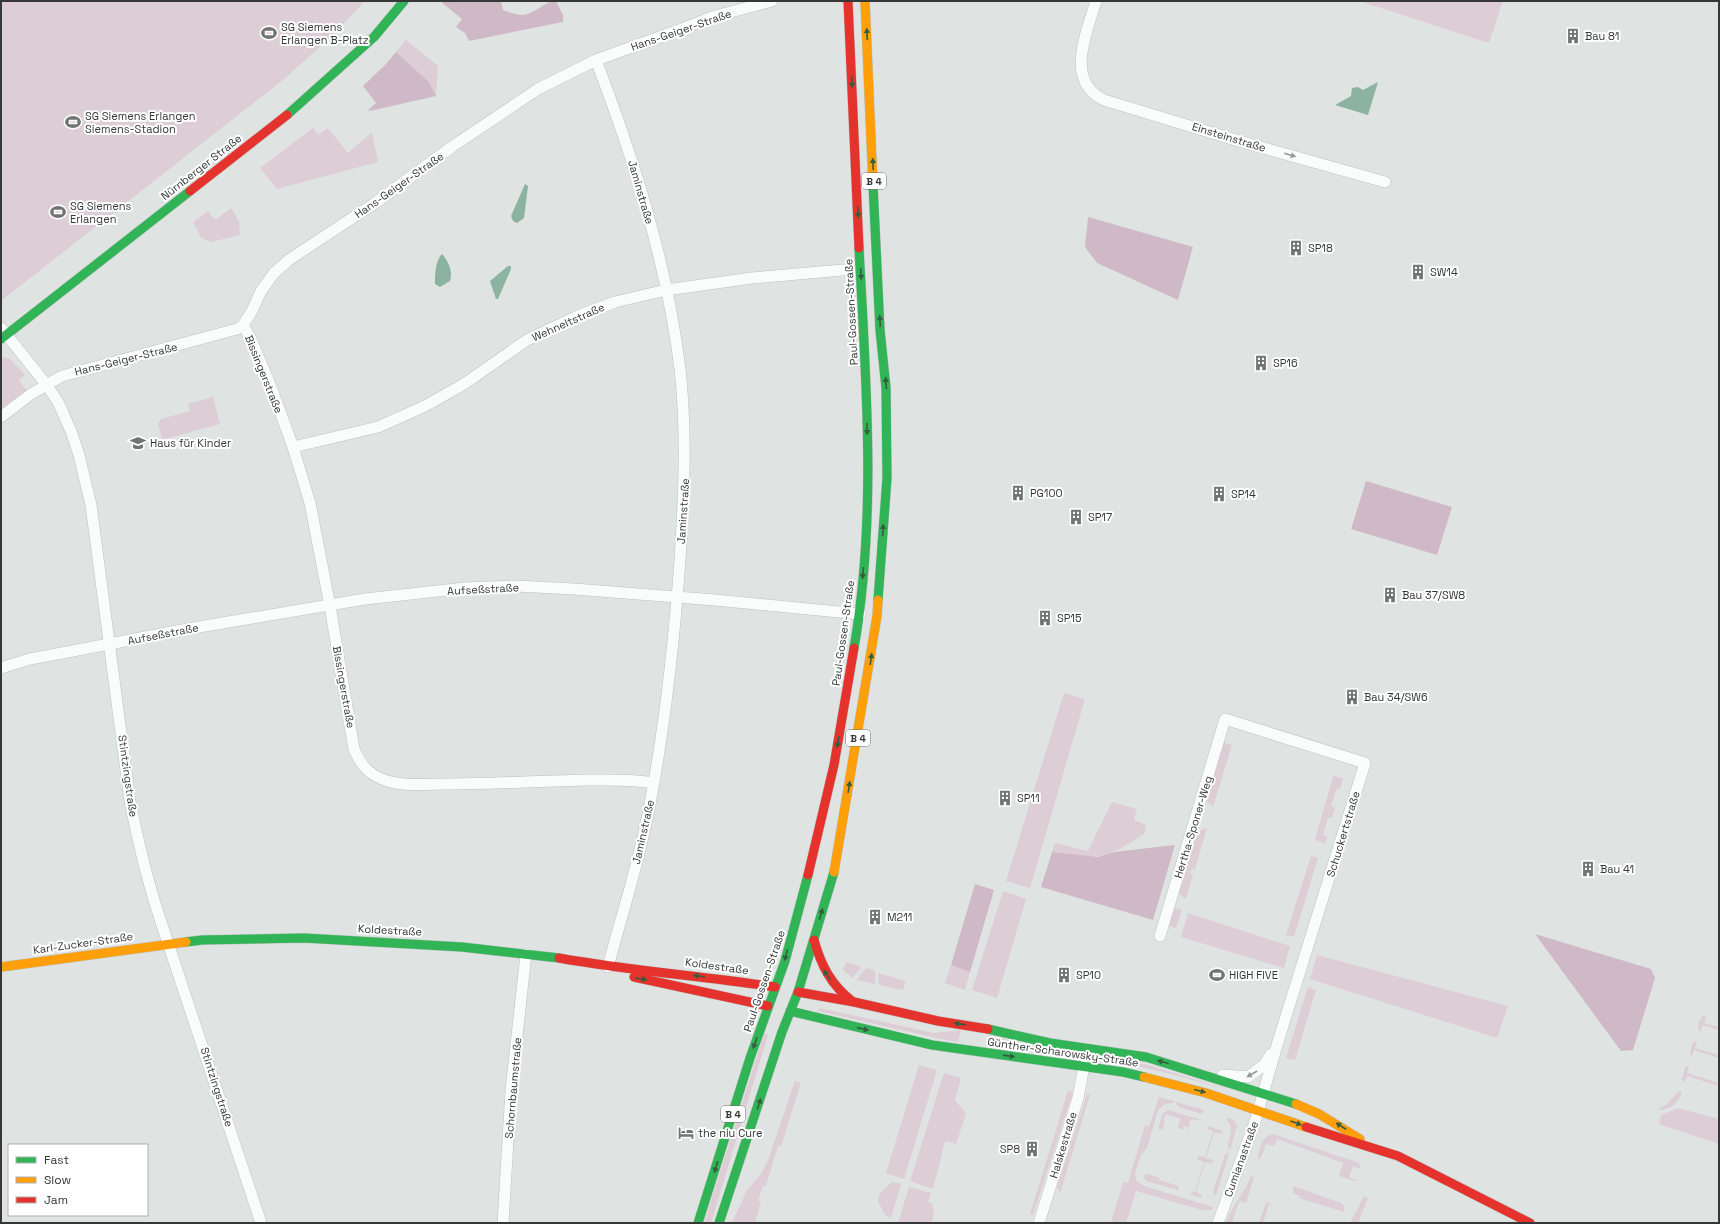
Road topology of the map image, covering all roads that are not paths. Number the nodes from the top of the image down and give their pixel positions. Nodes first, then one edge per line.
1 (404, 1) edge
2 (772, 1) edge
3 (848, 1) edge
4 (865, 1) edge
5 (1096, 1) edge
6 (596, 60) junction
7 (1385, 182) dead end
8 (843, 270) dead end
9 (666, 290) junction
10 (244, 325) junction
11 (3, 334) edge
12 (46, 384) junction
13 (867, 405) junction
14 (886, 405) junction
15 (1, 417) edge
16 (293, 447) junction
17 (677, 597) junction
18 (330, 606) junction
19 (860, 614) junction
20 (110, 644) junction
21 (1, 668) edge
22 (1225, 719) joint
23 (654, 783) junction
24 (822, 821) junction
25 (843, 822) junction
26 (1160, 936) dead end
27 (814, 940) junction
28 (169, 944) junction
29 (526, 954) junction
30 (1, 967) edge
31 (608, 967) junction
32 (787, 989) junction
33 (854, 1002) junction
34 (779, 1009) junction
35 (1050, 1043) junction
36 (1277, 1045) junction
37 (1030, 1059) junction
38 (1084, 1066) junction
39 (1200, 1073) junction
40 (1264, 1094) junction
41 (1259, 1110) junction
42 (1374, 1147) junction
43 (262, 1223) edge
44 (503, 1223) edge
45 (698, 1223) edge
46 (719, 1223) edge
47 (1038, 1223) edge
48 (1218, 1223) edge
49 (1530, 1223) edge

1 - 11 street, Nürnberger Straße
2 - 6 street, Hans-Geiger-Straße
3 -> 13 street, Paul-Gossen-Straße / B 4
14 -> 4 street, Paul-Gossen-Straße / B 4
5 -> 7 street, Einsteinstraße
6 - 9 street, Jaminstraße
6 - 10 street, Hans-Geiger-Straße
8 - 9 street, Wehneltstraße
9 - 16 street, Wehneltstraße
9 - 17 street, Jaminstraße
10 - 12 street, Hans-Geiger-Straße
10 - 16 street, Bissingerstraße
11 - 12 street, Stintzingstraße
12 - 15 street, Hans-Geiger-Straße
12 - 20 street, Stintzingstraße
13 - 14 street
13 -> 19 street, Paul-Gossen-Straße / B 4
25 -> 14 street, Paul-Gossen-Straße / B 4
16 - 18 street, Bissingerstraße
17 - 18 street, Aufseßstraße
17 - 19 street, Aufseßstraße
17 - 23 street, Jaminstraße
18 - 20 street, Aufseßstraße
18 - 23 street, Bissingerstraße
19 -> 24 street, Paul-Gossen-Straße / B 4
20 - 21 street, Aufseßstraße
20 - 28 street, Stintzingstraße
22 - 26 street, Hertha-Sponer-Weg
22 - 36 street, Schuckertstraße
23 - 31 street, Jaminstraße
24 - 25 street
24 -> 32 street, Paul-Gossen-Straße / B 4
27 -> 25 street, Paul-Gossen-Straße / B 4
27 - 32 street, Paul-Gossen-Straße / B 4
33 -> 27 street, Günther-Scharowsky-Straße
28 - 29 street, Koldestraße
28 - 30 street, Karl-Zucker-Straße
28 - 43 street, Stintzingstraße
29 - 31 street, Koldestraße
29 - 44 street, Schornbaumstraße
32 -> 31 street, Koldestraße
31 -> 34 street, Koldestraße
32 - 33 street, Günther-Scharowsky-Straße
32 - 34 street, Paul-Gossen-Straße / B 4
32 - 34 street, Paul-Gossen-Straße / B 4
35 -> 33 street, Günther-Scharowsky-Straße
34 -> 37 street, Günther-Scharowsky-Straße
34 -> 45 street, Paul-Gossen-Straße / B 4
46 -> 34 street, Paul-Gossen-Straße / B 4
35 - 37 street
39 -> 35 street, Günther-Scharowsky-Straße
36 -> 39 street, Schuckertstraße
36 - 40 street, Schuckertstraße
37 - 38 street, Günther-Scharowsky-Straße
38 -> 41 street, Günther-Scharowsky-Straße
38 - 47 street, Halskestraße
39 - 40 street, Günther-Scharowsky-Straße
40 - 41 street, Cumianastraße
42 -> 40 street, Günther-Scharowsky-Straße
41 -> 42 street, Günther-Scharowsky-Straße
41 - 48 street, Cumianastraße
42 - 49 street, Günther-Scharowsky-Straße

